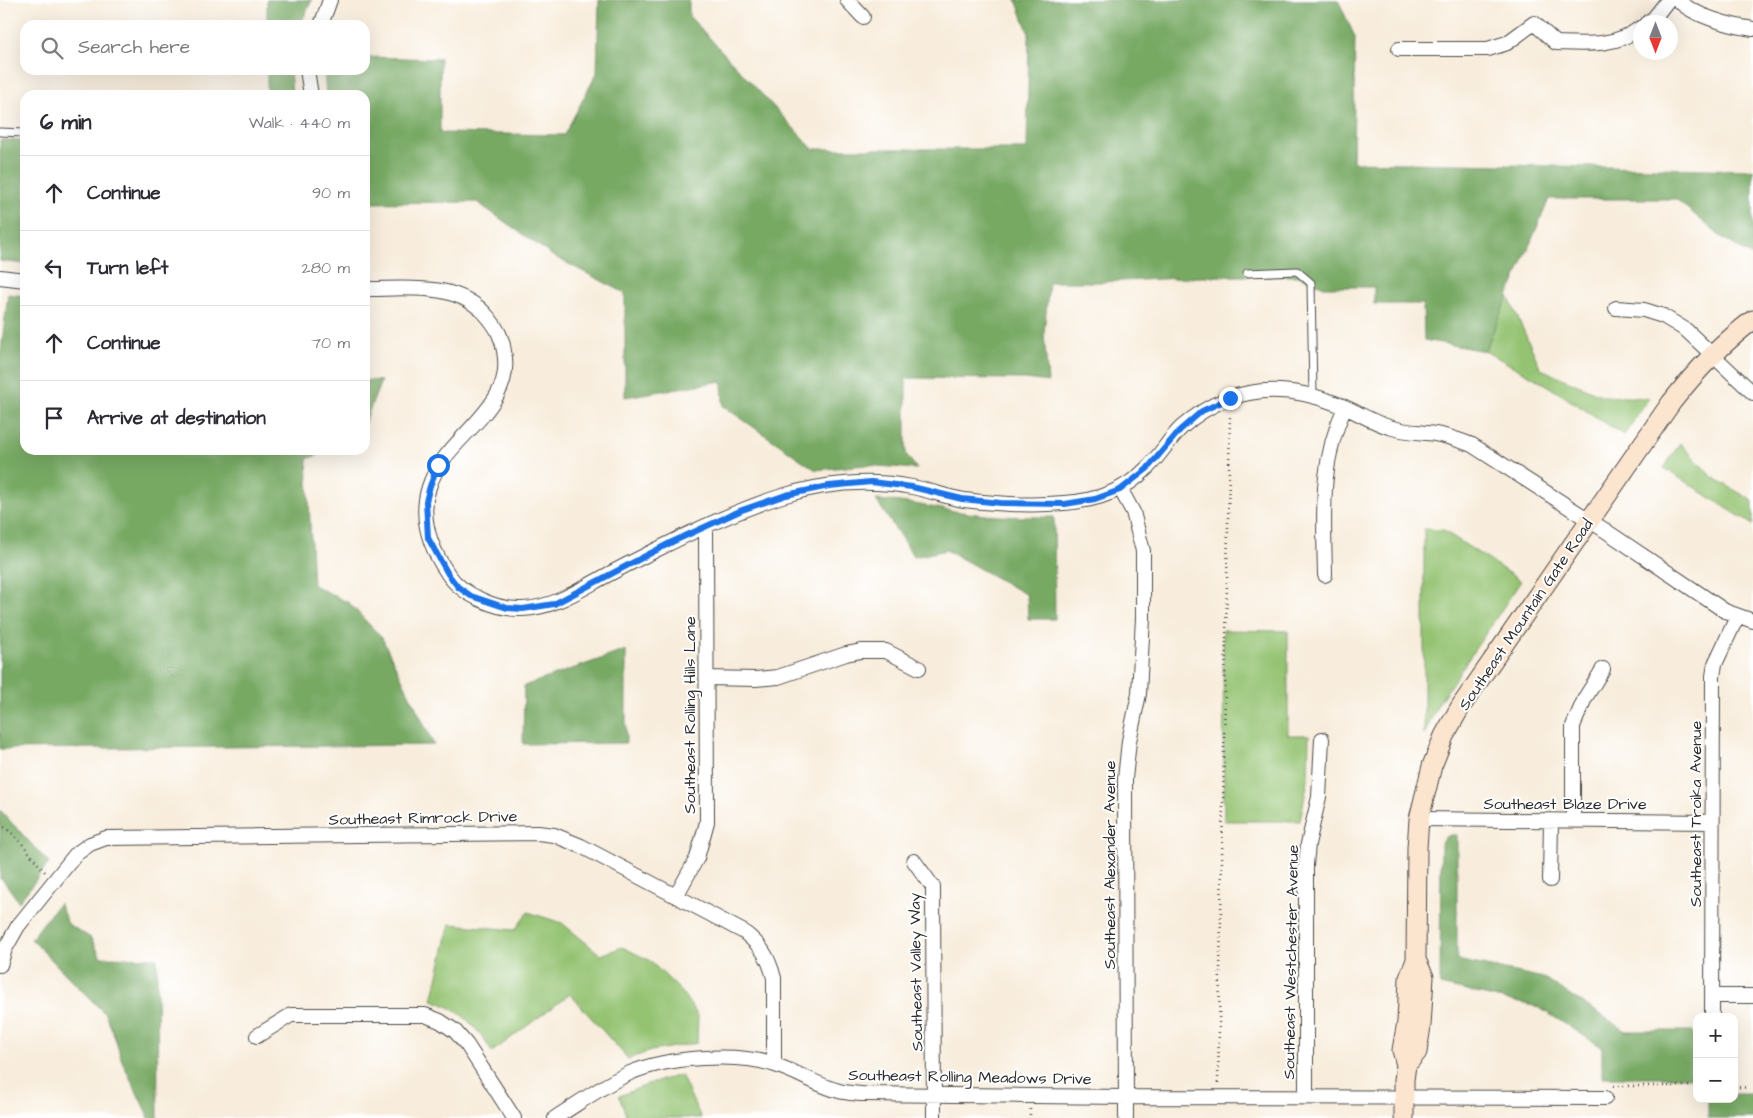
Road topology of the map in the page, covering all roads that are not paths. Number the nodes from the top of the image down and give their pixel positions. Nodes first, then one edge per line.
1 (330, 0) edge
2 (847, 0) edge
3 (1668, 0) edge
4 (1678, 0) edge
5 (1654, 15) edge
6 (863, 17) dead end
7 (323, 20) edge
8 (1753, 29) edge
9 (1633, 34) edge
10 (1399, 49) dead end
11 (308, 75) edge
12 (310, 90) edge
13 (0, 132) edge
14 (20, 133) edge
15 (1248, 273) dead end
16 (0, 277) edge
17 (20, 279) edge
18 (370, 290) edge
19 (1616, 308) dead end
20 (1753, 320) edge
21 (1712, 355) junction
22 (1753, 393) edge
23 (1312, 395) junction
24 (1345, 407) junction
25 (1120, 490) junction
26 (1589, 521) junction
27 (706, 526) junction
28 (1325, 575) dead end
29 (1737, 617) junction
30 (1753, 621) edge
31 (919, 668) dead end
32 (1602, 669) dead end
33 (707, 678) junction
34 (1322, 738) dead end
35 (1418, 819) junction
36 (1551, 821) junction
37 (1573, 821) junction
38 (1712, 822) junction
39 (914, 860) dead end
40 (1550, 880) dead end
41 (676, 896) junction
42 (0, 965) edge
43 (1712, 996) junction
44 (1753, 996) edge
45 (1712, 1013) edge
46 (256, 1036) dead end
47 (774, 1064) junction
48 (1606, 1092) road end
49 (934, 1094) junction
50 (1126, 1097) junction
51 (1306, 1097) junction
52 (1404, 1097) junction
53 (514, 1118) edge
54 (555, 1118) edge
55 (934, 1118) edge
56 (1126, 1118) edge
57 (1404, 1118) edge

1 - 7 street
2 - 6 street
3 - 5 street
4 - 8 street
9 - 10 street
11 - 12 street
13 - 14 lane
15 - 23 lane
16 - 17 street
18 - 27 street
19 - 21 street
20 - 21 street, Southeast Mountain Gate Road
21 - 22 street
21 - 26 street, Southeast Mountain Gate Road
23 - 24 street
23 - 25 street
24 - 26 street
24 - 28 street
25 - 27 street
25 - 50 street, Southeast Alexander Avenue
26 - 29 street
26 - 35 street, Southeast Mountain Gate Road
27 - 33 street, Southeast Rolling Hills Lane
29 - 30 street
29 - 38 street, Southeast Troika Avenue
31 - 33 street
32 - 37 street
33 - 41 street, Southeast Rolling Hills Lane
34 - 51 street, Southeast Westchester Avenue
35 - 36 street, Southeast Blaze Drive
35 - 52 street, Southeast Mountain Gate Road
36 - 37 street, Southeast Blaze Drive
36 - 40 street
37 - 38 street, Southeast Blaze Drive
38 - 43 street, Southeast Troika Avenue
39 - 49 street, Southeast Valley Way
41 - 42 street, Southeast Rimrock Drive
41 - 47 street, Southeast Rimrock Drive
43 - 44 street
43 - 45 street, Southeast Troika Avenue
46 - 53 street
47 - 49 street, Southeast Rolling Meadows Drive
47 - 54 street, Southeast Rolling Meadows Drive
48 - 52 street, Southeast Rolling Meadows Drive
49 - 50 street, Southeast Rolling Meadows Drive
49 - 55 street, Southeast Valley Way
50 - 51 street, Southeast Rolling Meadows Drive
50 - 56 street, Southeast Alexander Avenue
51 - 52 street, Southeast Rolling Meadows Drive
52 - 57 street, Southeast Mountain Gate Road

